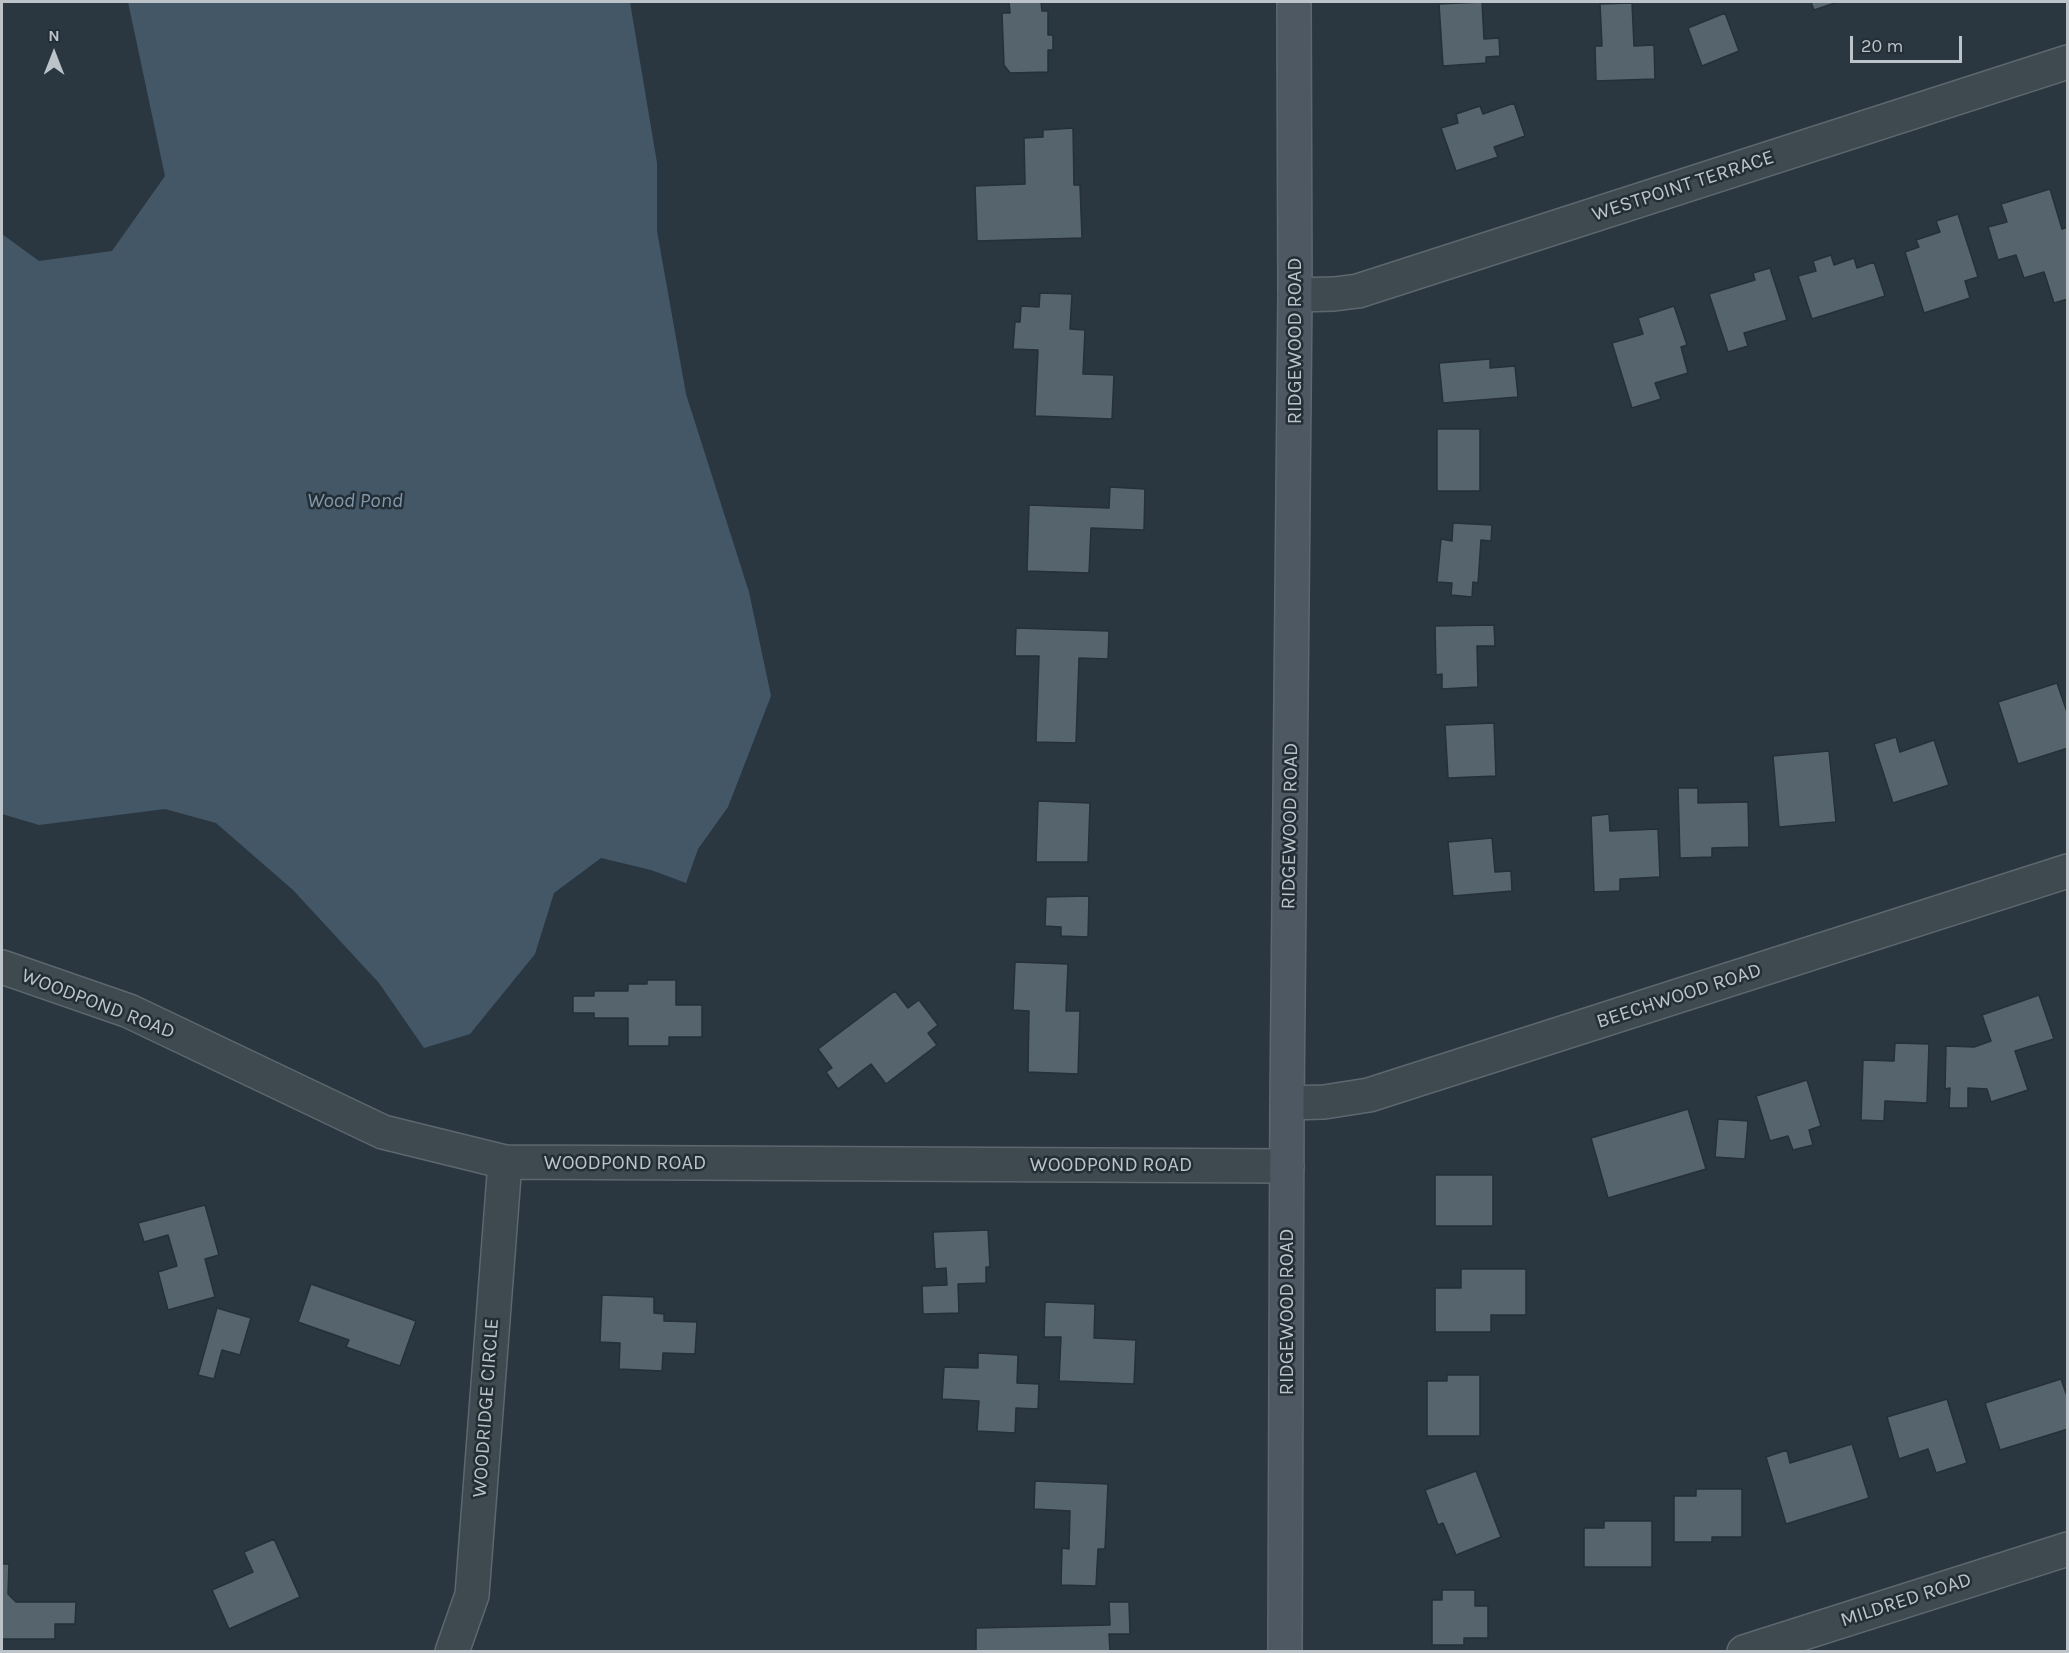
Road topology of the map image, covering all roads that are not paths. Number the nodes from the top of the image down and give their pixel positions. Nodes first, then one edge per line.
1 (1294, 2) edge
2 (2067, 62) edge
3 (1295, 294) junction
4 (2067, 871) edge
5 (2, 967) edge
6 (1287, 1103) junction
7 (506, 1162) junction
8 (1287, 1166) junction
9 (2067, 1549) edge
10 (452, 1652) edge
11 (1285, 1652) edge
12 (1744, 1652) edge

1 - 3 main road, RIDGEWOOD ROAD
2 - 3 street, WESTPOINT TERRACE
3 - 6 main road, RIDGEWOOD ROAD
4 - 6 street, BEECHWOOD ROAD
5 - 7 street, WOODPOND ROAD
6 - 8 main road, RIDGEWOOD ROAD
7 - 8 street, WOODPOND ROAD
7 - 10 street, WOODRIDGE CIRCLE
8 - 11 main road, RIDGEWOOD ROAD
9 - 12 street, MILDRED ROAD

